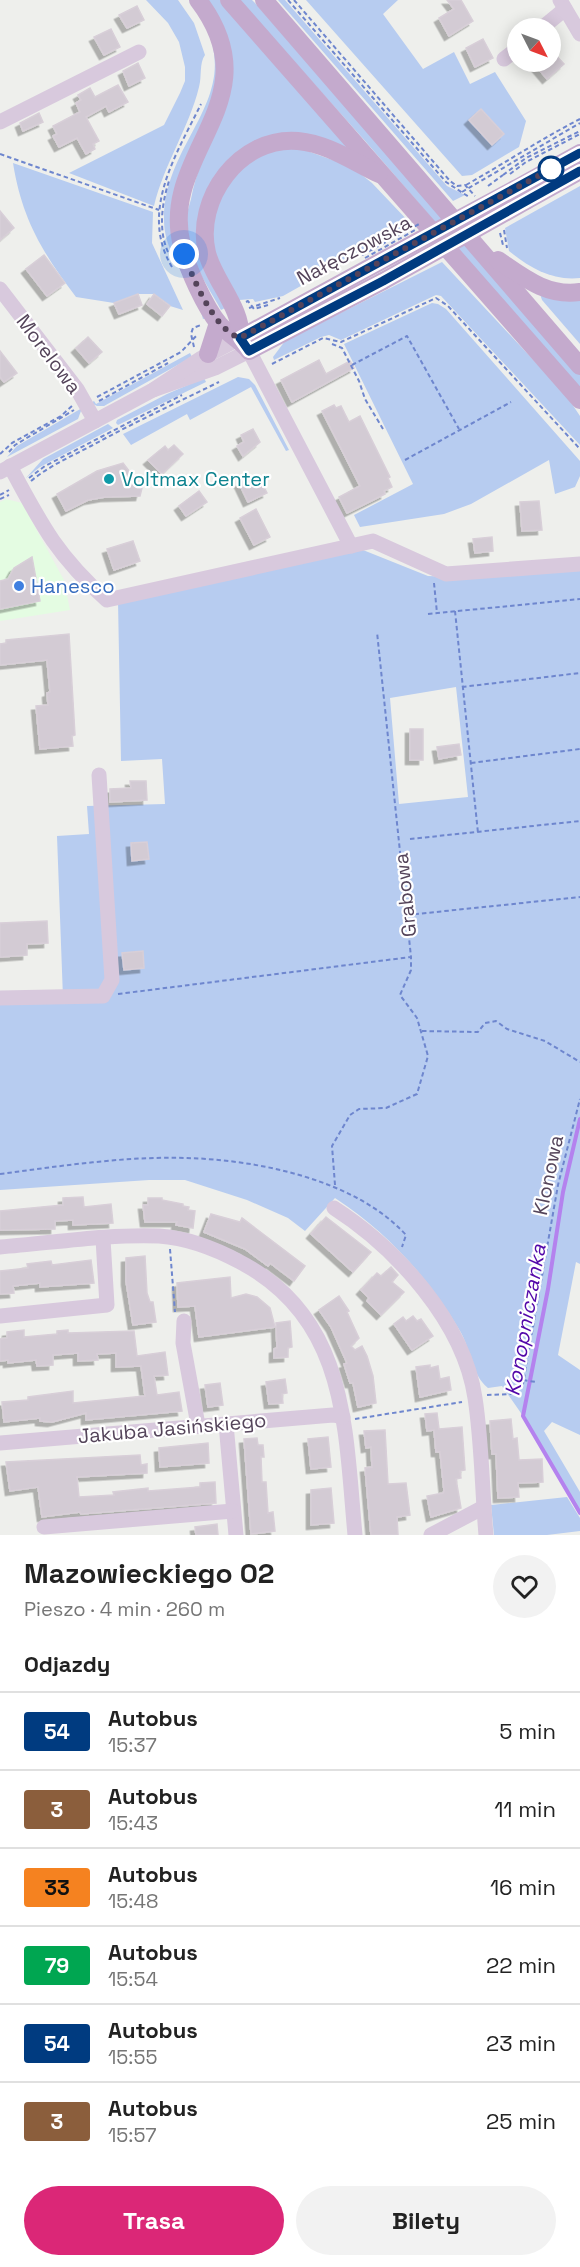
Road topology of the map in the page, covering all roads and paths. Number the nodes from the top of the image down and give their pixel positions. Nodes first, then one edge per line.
1 (198, 0) edge
2 (229, 0) edge
3 (264, 0) edge
4 (288, 0) edge
5 (294, 0) edge
6 (563, 5) edge
7 (551, 18) edge
8 (580, 34) edge
9 (139, 52) dead end
10 (507, 57) edge
11 (504, 59) dead end
12 (580, 118) edge
13 (0, 122) edge
14 (580, 123) edge
15 (580, 132) edge
16 (580, 153) edge
17 (0, 154) edge
18 (580, 171) edge
19 (386, 177) junction
20 (465, 185) junction
21 (512, 185) junction
22 (469, 189) junction
23 (462, 192) junction
24 (477, 197) dead end
25 (474, 202) dead end
26 (163, 211) dead end
27 (500, 223) dead end
28 (500, 231) dead end
29 (474, 244) junction
30 (510, 254) dead end
31 (505, 255) dead end
32 (0, 290) edge
33 (580, 292) edge
34 (236, 315) junction
35 (279, 316) junction
36 (218, 323) junction
37 (194, 328) dead end
38 (197, 334) dead end
39 (192, 339) junction
40 (244, 344) junction
41 (332, 344) dead end
42 (201, 352) junction
43 (185, 354) dead end
44 (268, 358) dead end
45 (352, 365) junction
46 (580, 366) edge
47 (220, 377) dead end
48 (214, 385) dead end
49 (153, 390) junction
50 (580, 400) edge
51 (76, 402) dead end
52 (511, 402) dead end
53 (79, 406) dead end
54 (95, 421) junction
55 (383, 429) dead end
56 (459, 429) junction
57 (580, 449) edge
58 (405, 460) dead end
59 (3, 463) edge
60 (26, 481) dead end
61 (27, 485) dead end
62 (14, 488) dead end
63 (17, 491) dead end
64 (0, 495) edge
65 (0, 500) edge
66 (351, 546) junction
67 (580, 564) edge
68 (433, 568) junction
69 (580, 599) edge
70 (455, 611) junction
71 (437, 613) junction
72 (428, 614) dead end
73 (377, 632) dead end
74 (580, 673) edge
75 (462, 687) junction
76 (580, 749) edge
77 (471, 763) junction
78 (99, 775) dead end
79 (580, 821) edge
80 (478, 833) junction
81 (410, 839) dead end
82 (580, 897) edge
83 (407, 915) junction
84 (411, 957) junction
85 (103, 996) junction
86 (0, 999) edge
87 (422, 1031) junction
88 (580, 1062) edge
89 (580, 1100) edge
90 (0, 1174) edge
91 (335, 1185) junction
92 (334, 1208) dead end
93 (169, 1237) junction
94 (103, 1239) junction
95 (0, 1247) edge
96 (398, 1259) junction
97 (0, 1316) edge
98 (184, 1321) joint
99 (523, 1380) junction
100 (537, 1382) dead end
101 (475, 1398) junction
102 (343, 1417) junction
103 (225, 1424) junction
104 (198, 1425) junction
105 (0, 1443) edge
106 (484, 1507) junction
107 (233, 1511) junction
108 (157, 1519) junction
109 (44, 1527) dead end
110 (79, 1530) edge
111 (158, 1535) edge
112 (236, 1535) edge
113 (355, 1535) edge
114 (431, 1535) edge
115 (486, 1535) edge

1 - 36 main road
2 - 19 main road
3 - 29 main road
4 - 23 path
5 - 20 path
6 - 7 street
6 - 8 street
9 - 13 street
10 - 11 street
12 - 20 path
14 - 22 path
15 - 21 path
16 - 21 main road, Nałęczowska
17 - 26 path
18 - 21 main road, Nałęczowska
19 - 34 main road
19 - 50 main road
20 - 22 path
21 - 35 main road, Nałęczowska, bridge
21 - 40 main road, Nałęczowska, bridge
22 - 23 path
22 - 24 path
23 - 25 path
27 - 30 path
28 - 31 path
29 - 33 main road
29 - 46 main road
32 - 54 street, Morelowa
34 - 35 main road
34 - 40 main road
35 - 40 main road, Nałęczowska
36 - 40 main road
36 - 42 main road
37 - 39 path
38 - 39 path
39 - 42 path
39 - 43 path
40 - 42 street, Nałęczowska
40 - 49 street, Nałęczowska
40 - 66 street
41 - 45 path
42 - 49 street, Nałęczowska
44 - 57 path
45 - 55 path
45 - 56 path
47 - 60 path
48 - 61 path
49 - 54 street, Nałęczowska
51 - 59 path
52 - 56 path
53 - 59 path
54 - 59 street, Nałęczowska
56 - 58 path
59 - 66 street
62 - 64 path
63 - 65 path
66 - 68 street
67 - 68 street
68 - 71 path
69 - 70 path
70 - 71 path
70 - 75 path
71 - 72 path
73 - 83 path, Grabowa
74 - 75 path
75 - 77 path
76 - 77 path
77 - 80 path
78 - 85 street
79 - 80 path
80 - 81 path
82 - 83 path
83 - 84 path, Grabowa
84 - 85 path, Grabowa
84 - 87 path
85 - 86 street
87 - 88 path
87 - 91 path
89 - 99 path, Klonowa
90 - 91 path
91 - 96 path
92 - 96 street
93 - 94 street
93 - 98 path
93 - 102 street
94 - 95 street
94 - 97 street
96 - 101 street
98 - 104 street
99 - 100 path
99 - 101 path
101 - 102 path
101 - 106 street
102 - 103 street, Jakuba Jasińskiego
102 - 113 street
103 - 104 street, Jakuba Jasińskiego
103 - 107 street
104 - 105 street, Jakuba Jasińskiego
106 - 114 street
106 - 115 street
107 - 108 street
107 - 112 street
108 - 110 street
108 - 111 street
109 - 110 street

